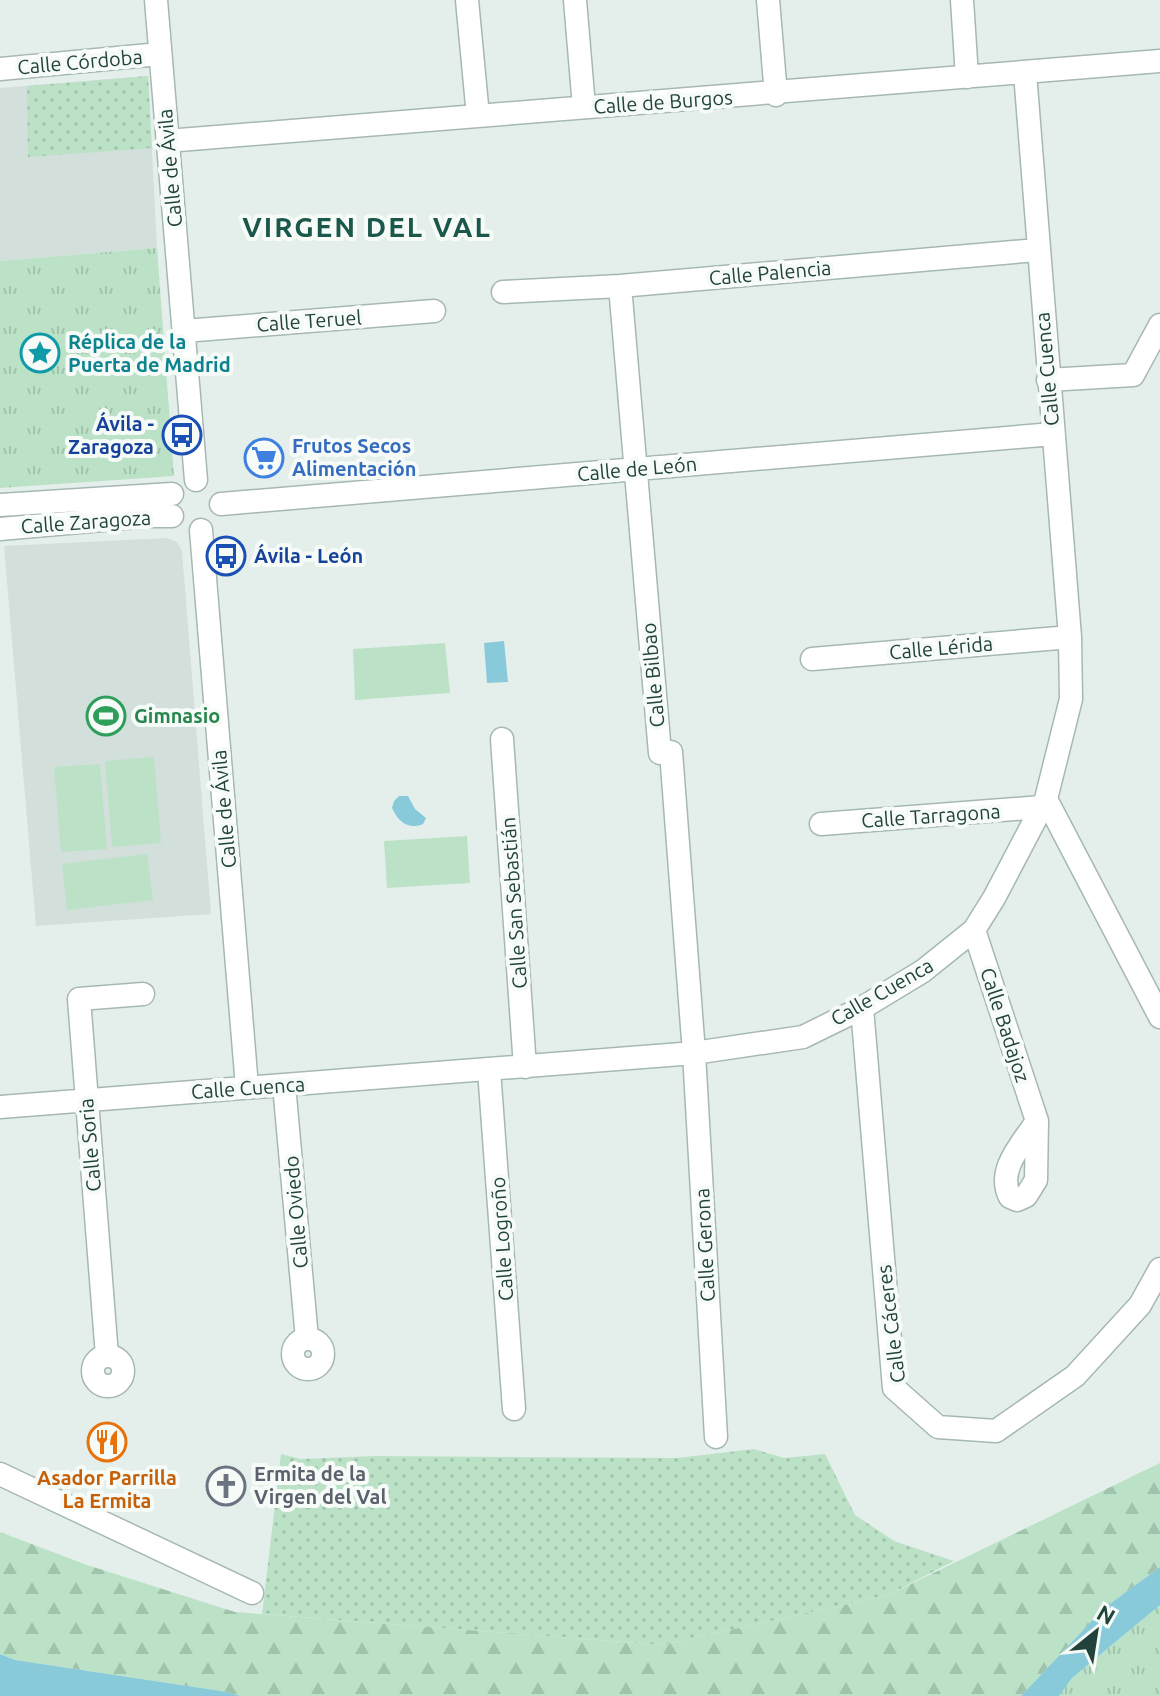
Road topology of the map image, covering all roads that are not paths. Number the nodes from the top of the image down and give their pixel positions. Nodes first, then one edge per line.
1 (156, 0) edge
2 (467, 0) edge
3 (575, 0) edge
4 (768, 0) edge
5 (962, 0) edge
6 (160, 54) junction
7 (1160, 61) edge
8 (0, 69) edge
9 (1025, 73) junction
10 (967, 77) junction
11 (776, 95) junction
12 (584, 107) junction
13 (478, 116) junction
14 (167, 141) junction
15 (1037, 250) junction
16 (620, 286) junction
17 (503, 292) dead end
18 (434, 311) dead end
19 (1160, 325) edge
20 (184, 331) junction
21 (1048, 380) junction
22 (1053, 434) junction
23 (635, 469) junction
24 (196, 480) junction
25 (221, 504) junction
26 (0, 505) edge
27 (172, 505) junction
28 (0, 529) edge
29 (201, 530) junction
30 (1070, 637) junction
31 (812, 659) dead end
32 (502, 739) dead end
33 (1044, 803) junction
34 (821, 824) dead end
35 (974, 930) junction
36 (143, 994) dead end
37 (862, 1008) junction
38 (1160, 1017) edge
39 (694, 1053) junction
40 (525, 1067) junction
41 (489, 1070) junction
42 (284, 1085) junction
43 (247, 1087) junction
44 (87, 1100) junction
45 (0, 1107) edge
46 (1037, 1121) dead end
47 (1160, 1269) edge
48 (307, 1339) dead end
49 (107, 1356) dead end
50 (514, 1409) dead end
51 (716, 1437) dead end
52 (0, 1474) edge
53 (252, 1593) dead end

1 - 6 street, Calle de Ávila
2 - 13 street
3 - 12 street
4 - 11 street
5 - 10 street
6 - 8 street, Calle Córdoba
6 - 14 street, Calle de Ávila
7 - 9 street, Calle de Burgos
9 - 10 street, Calle de Burgos
9 - 15 street, Calle Cuenca
10 - 11 street, Calle de Burgos
11 - 12 street, Calle de Burgos
12 - 13 street, Calle de Burgos
13 - 14 street, Calle de Burgos
14 - 20 street, Calle de Ávila
15 - 16 street, Calle Palencia
15 - 21 street, Calle Cuenca
16 - 17 street, Calle Palencia
16 - 23 street, Calle Bilbao
18 - 20 street, Calle Teruel
19 - 21 street
20 - 24 street, Calle de Ávila
21 - 22 street, Calle Cuenca
22 - 23 street, Calle de León
22 - 30 street, Calle Cuenca
23 - 25 street, Calle de León
23 - 39 street, Calle Bilbao
24 - 25 street
24 - 27 street
25 - 29 street
26 - 27 street, Calle Zaragoza
27 - 28 street, Calle Zaragoza
27 - 29 street
29 - 43 street, Calle de Ávila
30 - 31 street, Calle Lérida
30 - 33 street, Calle Cuenca
32 - 40 street, Calle San Sebastián
33 - 34 street, Calle Tarragona
33 - 35 street, Calle Cuenca
33 - 38 street
35 - 37 street, Calle Cuenca
35 - 46 street, Calle Badajoz
36 - 44 street, Calle Soria
37 - 39 street, Calle Cuenca
37 - 47 street, Calle Cáceres
39 - 40 street, Calle Cuenca
39 - 51 street, Calle Gerona
40 - 41 street, Calle Cuenca
41 - 42 street, Calle Cuenca
41 - 50 street, Calle Logroño
42 - 43 street, Calle Cuenca
42 - 48 street, Calle Oviedo
43 - 44 street, Calle Cuenca
44 - 45 street, Calle Cuenca
44 - 49 street, Calle Soria
52 - 53 street

